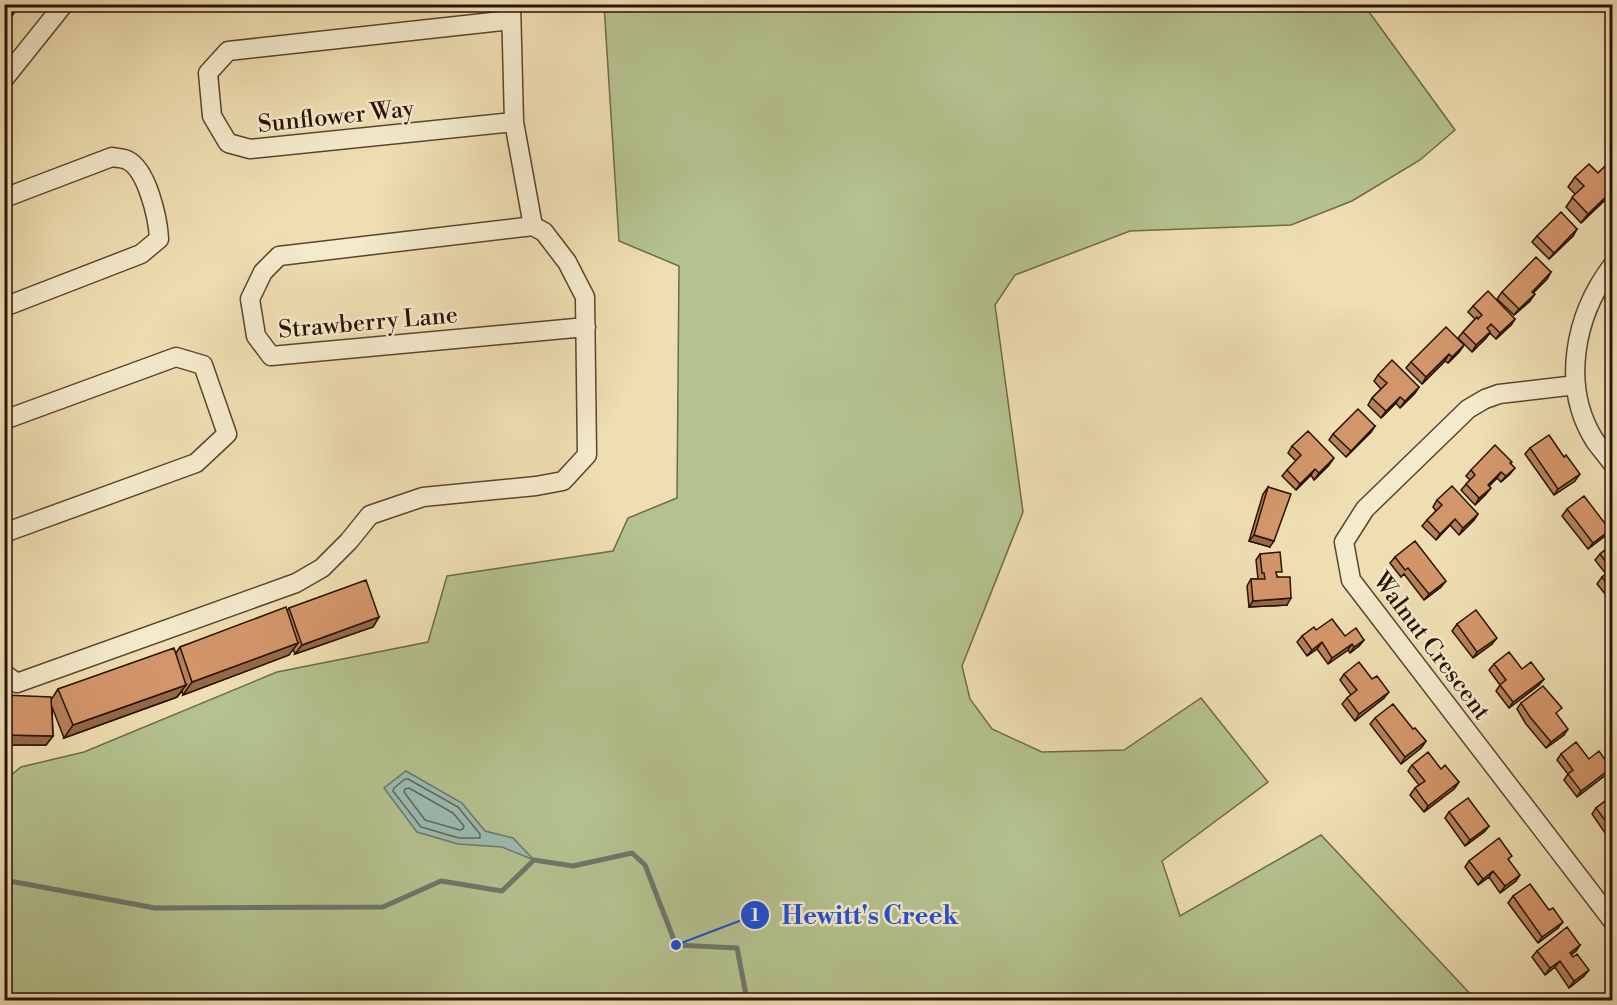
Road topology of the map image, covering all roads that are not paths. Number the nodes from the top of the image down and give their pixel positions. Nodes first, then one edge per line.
1 (64, 4) edge
2 (511, 12) edge
3 (4, 79) edge
4 (514, 122) junction
5 (4, 198) edge
6 (533, 226) junction
7 (1612, 266) edge
8 (4, 307) edge
9 (586, 327) junction
10 (1576, 385) junction
11 (4, 420) edge
12 (1612, 463) edge
13 (4, 533) edge
14 (4, 674) edge
15 (1612, 920) edge

1 - 3 street
2 - 4 street
2 - 4 street, Sunflower Way
4 - 6 street
5 - 8 street
6 - 9 street
6 - 9 street, Strawberry Lane
7 - 10 street
9 - 14 street
10 - 12 street
10 - 15 street, Walnut Crescent
11 - 13 street

